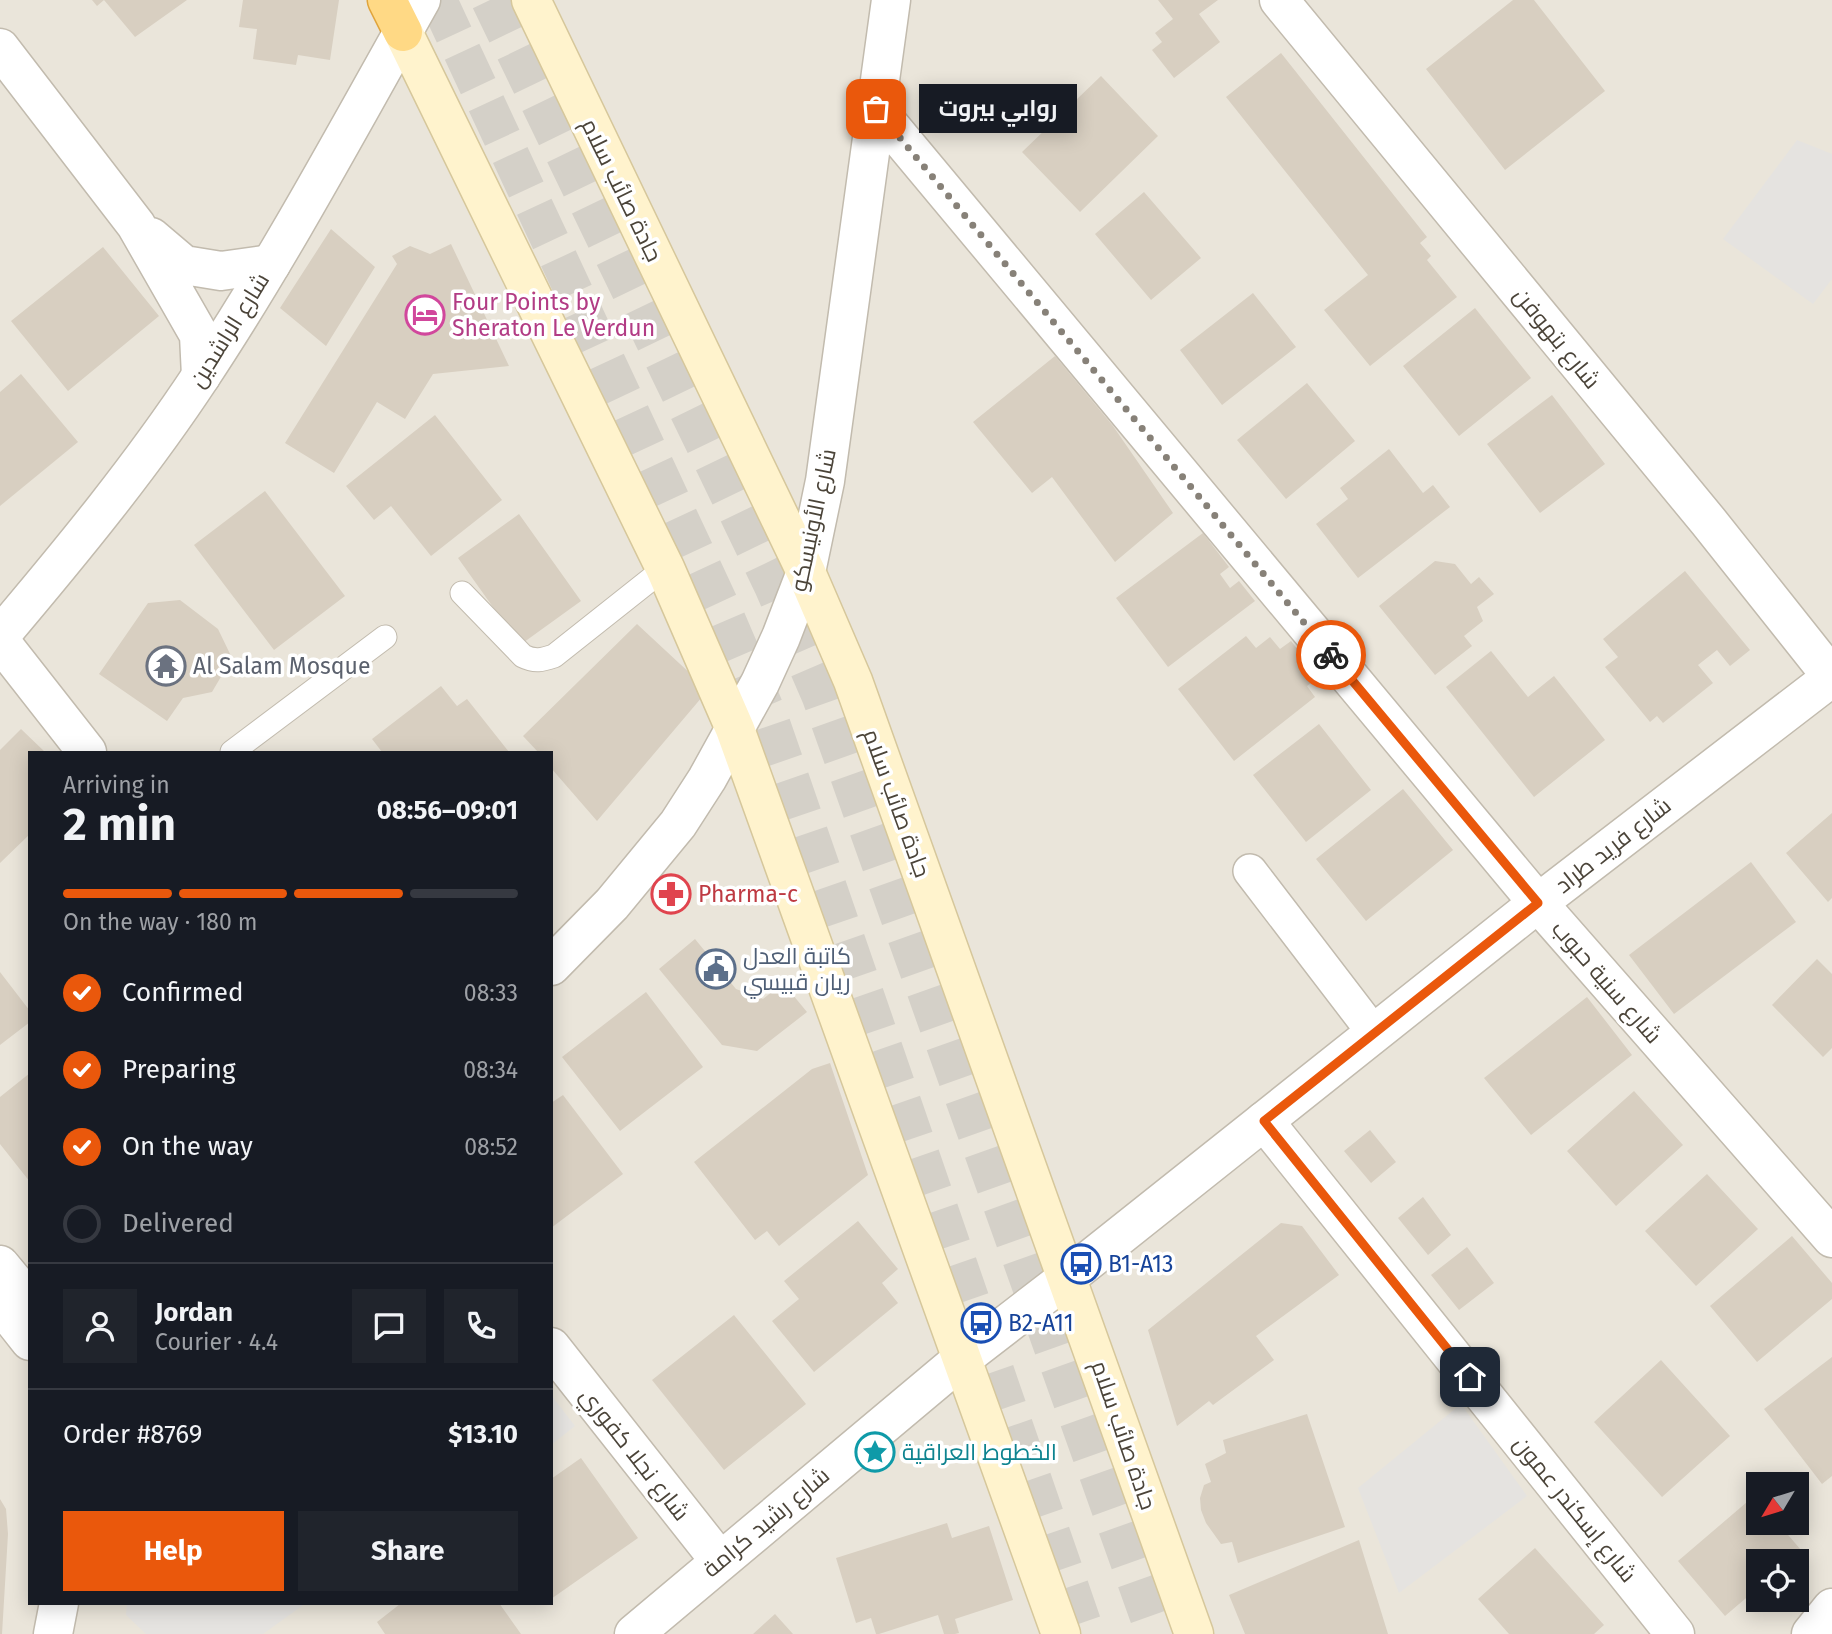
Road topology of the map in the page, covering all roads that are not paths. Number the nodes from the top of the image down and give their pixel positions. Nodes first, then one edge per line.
1 (531, 0) edge
2 (891, 0) edge
3 (1279, 0) edge
4 (404, 11) edge
5 (0, 48) edge
6 (876, 109) junction
7 (136, 225) junction
8 (271, 264) junction
9 (201, 376) junction
10 (664, 568) junction
11 (806, 572) junction
12 (462, 593) dead end
13 (385, 637) dead end
14 (0, 638) edge
15 (1832, 677) edge
16 (735, 729) junction
17 (85, 751) edge
18 (233, 751) edge
19 (1251, 871) dead end
20 (1538, 903) junction
21 (553, 964) edge
22 (1374, 1033) junction
23 (1264, 1121) junction
24 (1832, 1238) edge
25 (0, 1265) edge
26 (1068, 1277) junction
27 (28, 1299) edge
28 (0, 1303) edge
29 (28, 1338) edge
30 (553, 1350) edge
31 (963, 1357) junction
32 (720, 1561) junction
33 (58, 1605) edge
34 (1832, 1608) edge
35 (53, 1634) edge
36 (634, 1634) edge
37 (1061, 1634) edge
38 (1194, 1634) edge
39 (1675, 1634) edge
40 (1811, 1634) edge

1 - 11 main road, جادة صائب سلام
2 - 6 street, شارع الأونيسكو
3 - 15 street, شارع بتهوفن
4 - 8 street, شارع الراشدين
4 - 10 main road
5 - 7 street
6 - 11 street, شارع الأونيسكو
6 - 20 street, شارع سنية حبوب
7 - 8 street
7 - 9 street
8 - 9 street, شارع الراشدين
9 - 14 street, شارع الراشدين
10 - 12 lane
10 - 16 main road
11 - 16 street, شارع الأونيسكو
11 - 26 main road, جادة صائب سلام
13 - 18 lane
14 - 17 street
15 - 20 street, شارع فريد طراد
16 - 21 street, شارع الأونيسكو
16 - 31 main road
19 - 22 street
20 - 22 street, شارع فريد طراد
20 - 24 street, شارع سنية حبوب
22 - 23 street, شارع فريد طراد
23 - 26 street, شارع فريد طراد
23 - 39 street, شارع إسكندر عمون
25 - 27 street
26 - 31 street, شارع رشيد كرامة
26 - 38 main road, جادة صائب سلام
28 - 29 street
30 - 32 street, شارع نجلا كفوري
31 - 32 street, شارع رشيد كرامة
31 - 37 main road
32 - 36 street, شارع رشيد كرامة
33 - 35 street
34 - 40 street

